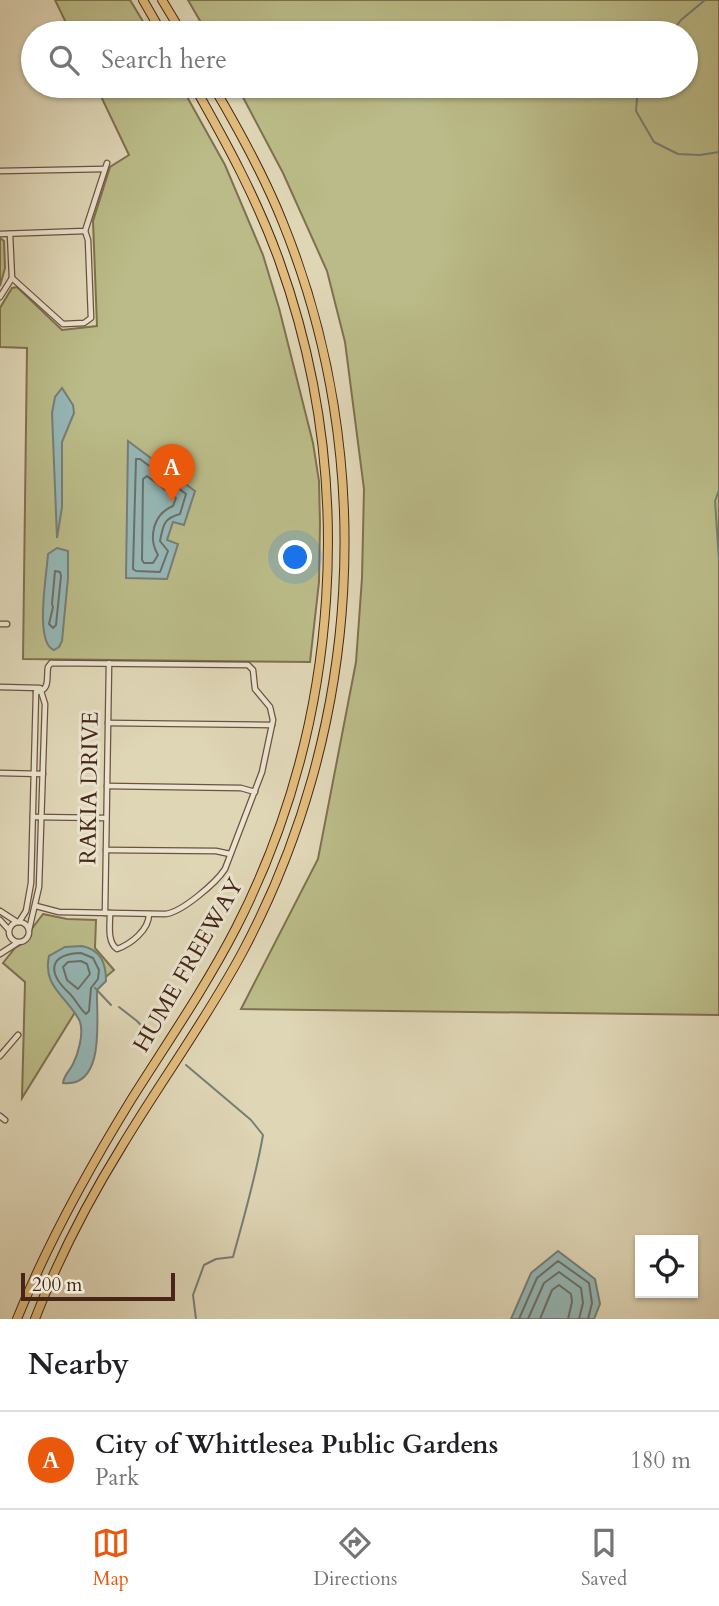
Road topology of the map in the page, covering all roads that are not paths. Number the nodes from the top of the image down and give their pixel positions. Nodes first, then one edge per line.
1 (143, 0) edge
2 (162, 0) edge
3 (155, 21) edge
4 (175, 21) edge
5 (201, 98) edge
6 (220, 98) edge
7 (107, 163) dead end
8 (104, 169) junction
9 (0, 171) edge
10 (85, 231) junction
11 (0, 234) edge
12 (10, 234) junction
13 (12, 278) junction
14 (0, 297) edge
15 (0, 624) edge
16 (7, 624) dead end
17 (108, 663) junction
18 (0, 687) edge
19 (40, 690) junction
20 (108, 723) junction
21 (272, 725) junction
22 (0, 773) edge
23 (35, 774) junction
24 (43, 774) junction
25 (107, 786) junction
26 (254, 792) junction
27 (33, 817) junction
28 (42, 817) junction
29 (106, 818) junction
30 (106, 850) junction
31 (230, 854) junction
32 (36, 906) junction
33 (0, 911) edge
34 (108, 913) junction
35 (149, 914) junction
36 (0, 920) edge
37 (18, 922) junction
38 (29, 930) junction
39 (10, 933) junction
40 (18, 942) junction
41 (0, 954) edge
42 (18, 1035) dead end
43 (0, 1056) edge
44 (17, 1319) edge
45 (35, 1319) edge

1 - 3 highway
2 - 4 highway
5 - 44 highway, HUME FREEWAY
6 - 45 highway, HUME FREEWAY
7 - 8 street
8 - 9 street
8 - 10 street
10 - 12 street
10 - 13 street
11 - 12 street
12 - 13 street
13 - 14 street
15 - 16 street
17 - 19 street
17 - 20 street, RAKIA DRIVE
17 - 21 street
18 - 19 street
19 - 23 street
19 - 24 street
20 - 21 street
20 - 25 street, RAKIA DRIVE
21 - 26 street
22 - 23 street
23 - 24 street
23 - 27 street
24 - 28 street
25 - 26 street
25 - 29 street, RAKIA DRIVE
26 - 31 street
27 - 28 street
27 - 37 street
28 - 29 street
28 - 32 street
29 - 30 street, RAKIA DRIVE
30 - 31 street
30 - 34 street, RAKIA DRIVE
31 - 35 street
32 - 34 street
32 - 38 street
33 - 37 street
34 - 35 street
34 - 35 street, RAKIA DRIVE
36 - 39 street
37 - 38 street
37 - 39 street
38 - 40 street
39 - 40 street
39 - 41 street
40 - 41 street
42 - 43 street

